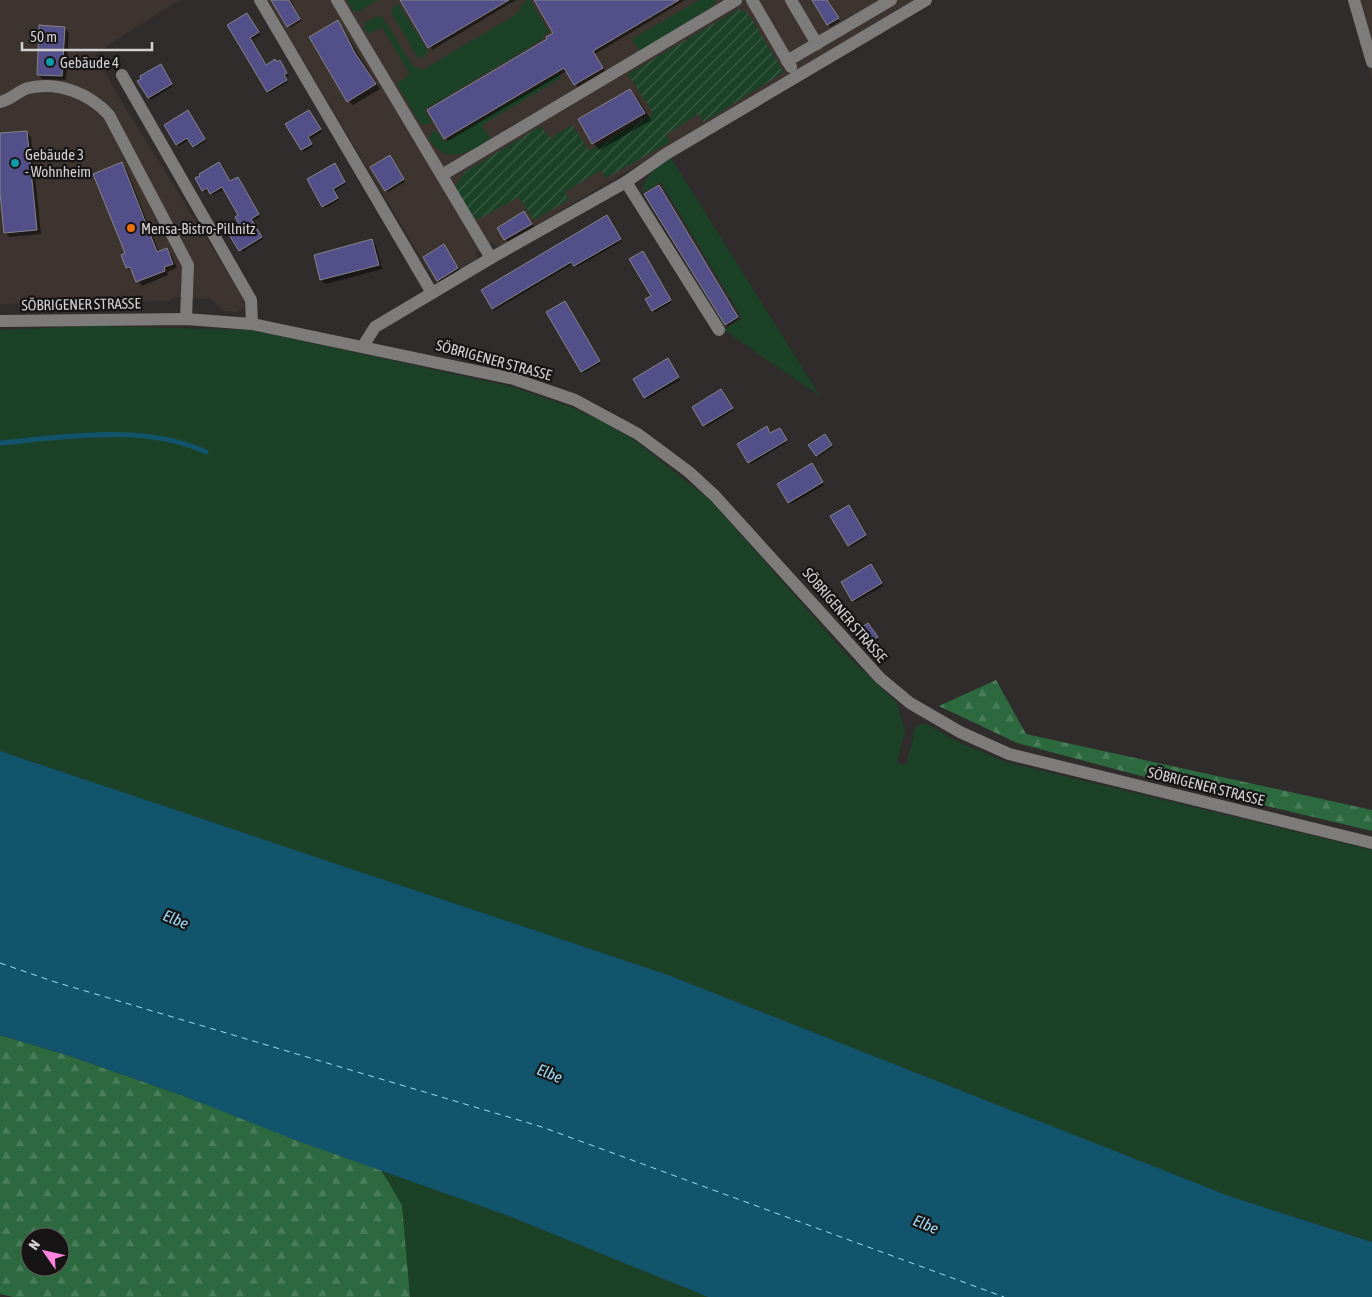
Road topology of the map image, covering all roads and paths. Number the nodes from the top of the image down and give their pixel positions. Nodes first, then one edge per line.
1 (260, 0) edge
2 (337, 0) edge
3 (736, 0) edge
4 (752, 0) edge
5 (790, 0) edge
6 (891, 0) edge
7 (926, 0) edge
8 (1354, 0) edge
9 (818, 44) junction
10 (787, 61) junction
11 (1372, 62) edge
12 (122, 75) dead end
13 (797, 76) junction
14 (0, 102) edge
15 (442, 175) junction
16 (626, 182) junction
17 (491, 258) junction
18 (432, 293) junction
19 (186, 319) junction
20 (0, 321) edge
21 (252, 324) junction
22 (719, 330) dead end
23 (363, 346) junction
24 (1372, 844) edge

1 - 18 street
2 - 15 street
3 - 15 street
4 - 10 street
5 - 9 street
6 - 9 street
7 - 13 street
8 - 11 street
9 - 10 street
10 - 13 street
12 - 21 street
13 - 16 street
14 - 19 street
15 - 17 street
16 - 17 street
16 - 22 street
17 - 18 street
18 - 23 street
19 - 20 street, SÖBRIGENER STRASSE
19 - 21 street, SÖBRIGENER STRASSE
21 - 23 street, SÖBRIGENER STRASSE
23 - 24 street, SÖBRIGENER STRASSE

